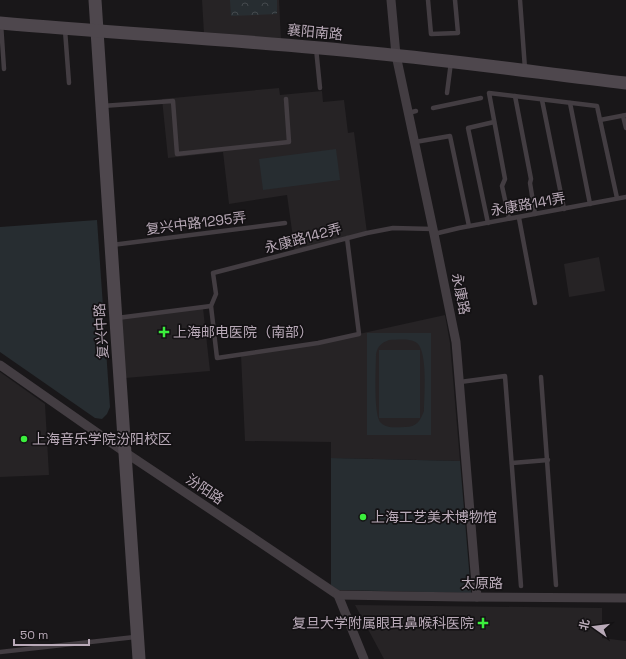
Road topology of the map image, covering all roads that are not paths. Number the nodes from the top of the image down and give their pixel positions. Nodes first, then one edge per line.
1 (96, 0) edge
2 (391, 0) edge
3 (428, 0) edge
4 (455, 0) edge
5 (520, 0) edge
6 (1, 23) edge
7 (64, 29) junction
8 (97, 32) junction
9 (316, 48) junction
10 (396, 55) junction
11 (451, 62) junction
12 (4, 69) dead end
13 (526, 71) junction
14 (69, 83) dead end
15 (626, 83) edge
16 (320, 88) dead end
17 (446, 93) dead end
18 (514, 96) junction
19 (286, 98) dead end
20 (481, 98) dead end
21 (542, 100) junction
22 (570, 103) junction
23 (102, 106) junction
24 (433, 108) dead end
25 (625, 115) edge
26 (600, 120) junction
27 (494, 122) junction
28 (626, 128) edge
29 (414, 142) junction
30 (626, 197) edge
31 (617, 198) junction
32 (590, 204) junction
33 (564, 209) junction
34 (536, 214) junction
35 (509, 218) junction
36 (519, 218) junction
37 (285, 222) dead end
38 (488, 222) junction
39 (469, 226) junction
40 (434, 231) junction
41 (348, 238) junction
42 (110, 245) junction
43 (535, 304) dead end
44 (211, 306) junction
45 (116, 318) junction
46 (0, 365) edge
47 (541, 377) dead end
48 (460, 382) junction
49 (126, 453) junction
50 (548, 460) junction
51 (512, 463) junction
52 (556, 585) dead end
53 (521, 586) dead end
54 (338, 596) junction
55 (477, 597) junction
56 (626, 598) edge
57 (138, 637) junction
58 (0, 652) edge
59 (139, 659) edge
60 (364, 659) edge

1 - 8 main road, 复兴中路
2 - 10 street, 永康路
3 - 4 lane
5 - 13 lane
6 - 7 main road, 襄阳南路
6 - 12 lane
7 - 8 main road, 襄阳南路
7 - 14 lane
8 - 9 main road, 襄阳南路
8 - 23 main road, 复兴中路
9 - 10 main road, 襄阳南路
9 - 16 lane
10 - 11 main road, 襄阳南路
10 - 29 street, 永康路
11 - 13 main road, 襄阳南路
11 - 17 lane
13 - 15 main road, 襄阳南路
18 - 21 lane
18 - 27 lane
18 - 34 lane
19 - 23 lane
20 - 24 lane
21 - 22 lane
21 - 33 lane
22 - 26 lane
22 - 32 lane
23 - 42 main road, 复兴中路
25 - 26 lane
25 - 28 lane
26 - 31 lane
27 - 35 lane
27 - 38 lane
29 - 39 lane
29 - 40 street, 永康路
30 - 31 lane, 永康路141弄
31 - 32 lane, 永康路141弄
32 - 33 lane, 永康路141弄
33 - 34 lane, 永康路141弄
34 - 36 lane, 永康路141弄
35 - 36 lane, 永康路141弄
35 - 38 lane, 永康路141弄
36 - 43 lane
37 - 42 lane, 复兴中路1295弄
38 - 39 lane, 永康路141弄
39 - 40 lane, 永康路141弄
40 - 41 lane, 永康路142弄
40 - 48 street, 永康路
41 - 44 lane, 永康路142弄
41 - 44 lane
42 - 45 main road, 复兴中路
44 - 45 lane
45 - 49 main road, 复兴中路
46 - 49 street, 汾阳路
47 - 50 lane
48 - 51 lane
48 - 55 street, 永康路
49 - 54 street, 汾阳路
49 - 57 main road, 复兴中路
50 - 51 lane
50 - 52 lane
51 - 53 lane
54 - 55 street, 太原路
54 - 60 street
55 - 56 street, 太原路
57 - 58 lane
57 - 59 main road, 复兴中路

